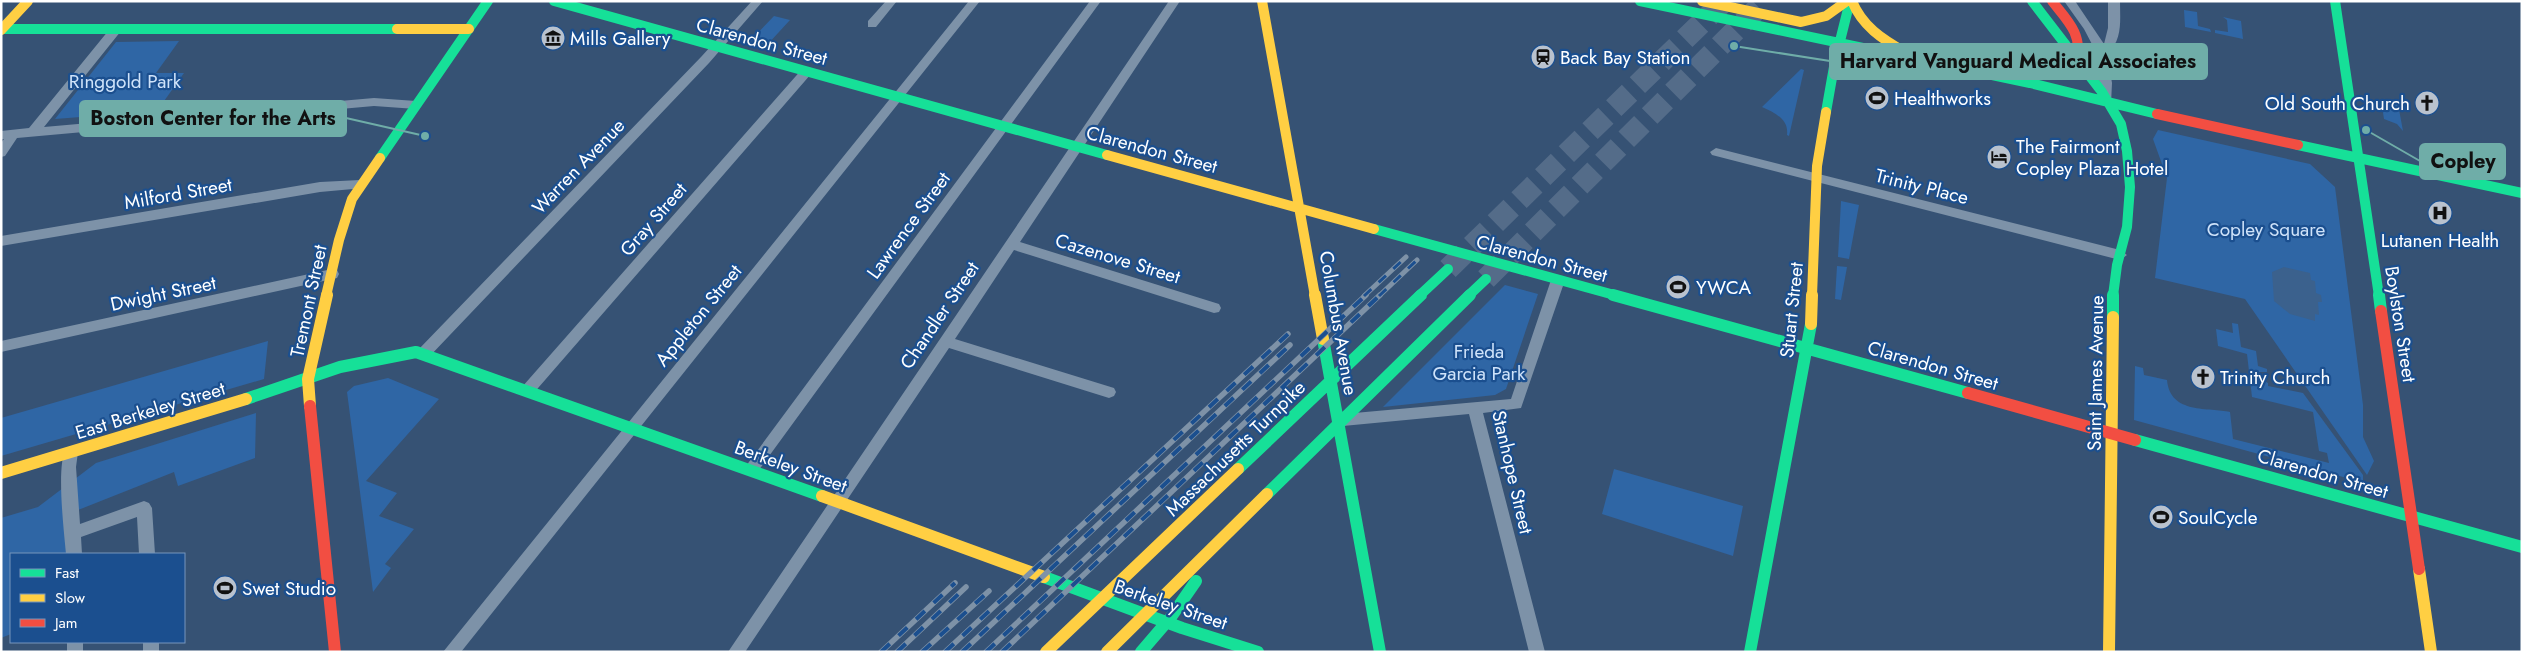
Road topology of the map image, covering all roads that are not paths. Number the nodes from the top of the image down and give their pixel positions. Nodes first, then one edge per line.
1 (28, 1) edge
2 (488, 1) edge
3 (554, 1) edge
4 (758, 1) edge
5 (892, 1) edge
6 (976, 1) edge
7 (1096, 1) edge
8 (1175, 1) edge
9 (1262, 1) edge
10 (1640, 1) edge
11 (1702, 1) edge
12 (1849, 1) edge
13 (2032, 1) edge
14 (2052, 1) edge
15 (2069, 1) edge
16 (2114, 1) edge
17 (2335, 1) edge
18 (872, 24) dead end
19 (117, 28) junction
20 (2, 29) edge
21 (469, 29) junction
22 (1839, 44) junction
23 (717, 46) junction
24 (2103, 52) junction
25 (2076, 60) junction
26 (1928, 62) junction
27 (1970, 70) junction
28 (807, 71) junction
29 (898, 97) junction
30 (2108, 101) junction
31 (416, 105) junction
32 (1004, 126) junction
33 (32, 133) junction
34 (7, 135) edge
35 (1077, 146) junction
36 (1716, 152) dead end
37 (1, 153) edge
38 (2357, 156) junction
39 (1816, 179) junction
40 (360, 186) junction
41 (2522, 193) edge
42 (1301, 208) junction
43 (1, 241) edge
44 (1011, 244) junction
45 (2120, 255) junction
46 (1448, 269) tunnel mouth
47 (332, 274) junction
48 (1486, 279) tunnel mouth
49 (1558, 280) junction
50 (1214, 308) dead end
51 (945, 341) junction
52 (1, 347) edge
53 (1808, 348) junction
54 (423, 354) junction
55 (308, 379) junction
56 (526, 391) junction
57 (1109, 392) dead end
58 (1475, 408) junction
59 (1338, 420) junction
60 (631, 428) junction
61 (2112, 433) junction
62 (71, 452) junction
63 (750, 470) junction
64 (1, 473) edge
65 (837, 501) junction
66 (2411, 517) junction
67 (1232, 530) junction
68 (74, 533) junction
69 (2522, 547) edge
70 (74, 553) edge
71 (147, 553) edge
72 (1256, 651) edge
73 (335, 652) edge
74 (451, 652) edge
75 (736, 652) edge
76 (1046, 652) edge
77 (1107, 652) edge
78 (1141, 652) edge
79 (1380, 652) edge
80 (1536, 652) edge
81 (1750, 652) edge
82 (2109, 652) edge
83 (2432, 652) edge

1 - 20 main road
2 - 21 main road, Tremont Street
3 - 23 main road, Clarendon Street
4 - 23 street, Warren Avenue
5 - 18 street
6 - 29 street, Appleton Street
7 - 32 street, Lawrence Street
8 - 35 street, Chandler Street
9 - 42 main road, Columbus Avenue
10 - 22 main road
11 - 12 main road
12 - 22 main road, Stuart Street
12 - 26 main road
13 - 25 main road, Saint James Avenue
14 - 25 main road
15 - 24 street
16 - 24 street
17 - 38 main road, Boylston Street
19 - 20 main road
19 - 21 main road
19 - 33 street
21 - 31 main road, Tremont Street
22 - 26 main road
22 - 39 main road, Stuart Street
23 - 28 main road, Clarendon Street
23 - 54 street, Warren Avenue
24 - 25 street
24 - 30 street
25 - 27 main road
25 - 30 main road, Saint James Avenue
26 - 27 main road
27 - 30 main road
28 - 29 main road, Clarendon Street
28 - 56 street, Gray Street
29 - 32 main road, Clarendon Street
29 - 60 street, Appleton Street
30 - 38 main road
30 - 45 main road, Saint James Avenue
31 - 33 street
31 - 40 main road, Tremont Street
32 - 35 main road, Clarendon Street
32 - 63 street, Lawrence Street
33 - 34 street
34 - 37 street
35 - 42 main road, Clarendon Street
35 - 44 street, Chandler Street
36 - 39 street, Trinity Place
38 - 41 main road
38 - 66 main road, Boylston Street
39 - 45 street, Trinity Place
39 - 53 main road, Stuart Street
40 - 43 street, Milford Street
40 - 47 main road, Tremont Street
42 - 49 main road, Clarendon Street
42 - 59 main road, Columbus Avenue
44 - 50 street, Cazenove Street
44 - 51 street, Chandler Street
45 - 61 main road, Saint James Avenue
46 - 76 main road, Massachusetts Turnpike
47 - 52 street, Dwight Street
47 - 55 main road, Tremont Street
48 - 67 main road
49 - 53 main road, Clarendon Street
49 - 58 street, Stanhope Street
51 - 57 street
51 - 65 street, Chandler Street
53 - 61 main road, Clarendon Street
53 - 81 main road, Stuart Street
54 - 55 main road, Berkeley Street
54 - 56 main road, Berkeley Street
55 - 62 main road, East Berkeley Street
55 - 73 main road, Tremont Street
56 - 60 main road, Berkeley Street
58 - 59 street
58 - 80 street, Stanhope Street
59 - 79 main road, Columbus Avenue
60 - 63 main road, Berkeley Street
60 - 74 street, Appleton Street
61 - 66 main road, Clarendon Street
61 - 82 main road, Saint James Avenue
62 - 64 main road, East Berkeley Street
62 - 68 street
63 - 65 main road, Berkeley Street
65 - 72 main road, Berkeley Street
65 - 75 street, Chandler Street
66 - 69 main road, Clarendon Street
66 - 83 main road, Boylston Street
67 - 77 main road
67 - 78 main road
68 - 70 street
68 - 71 street

